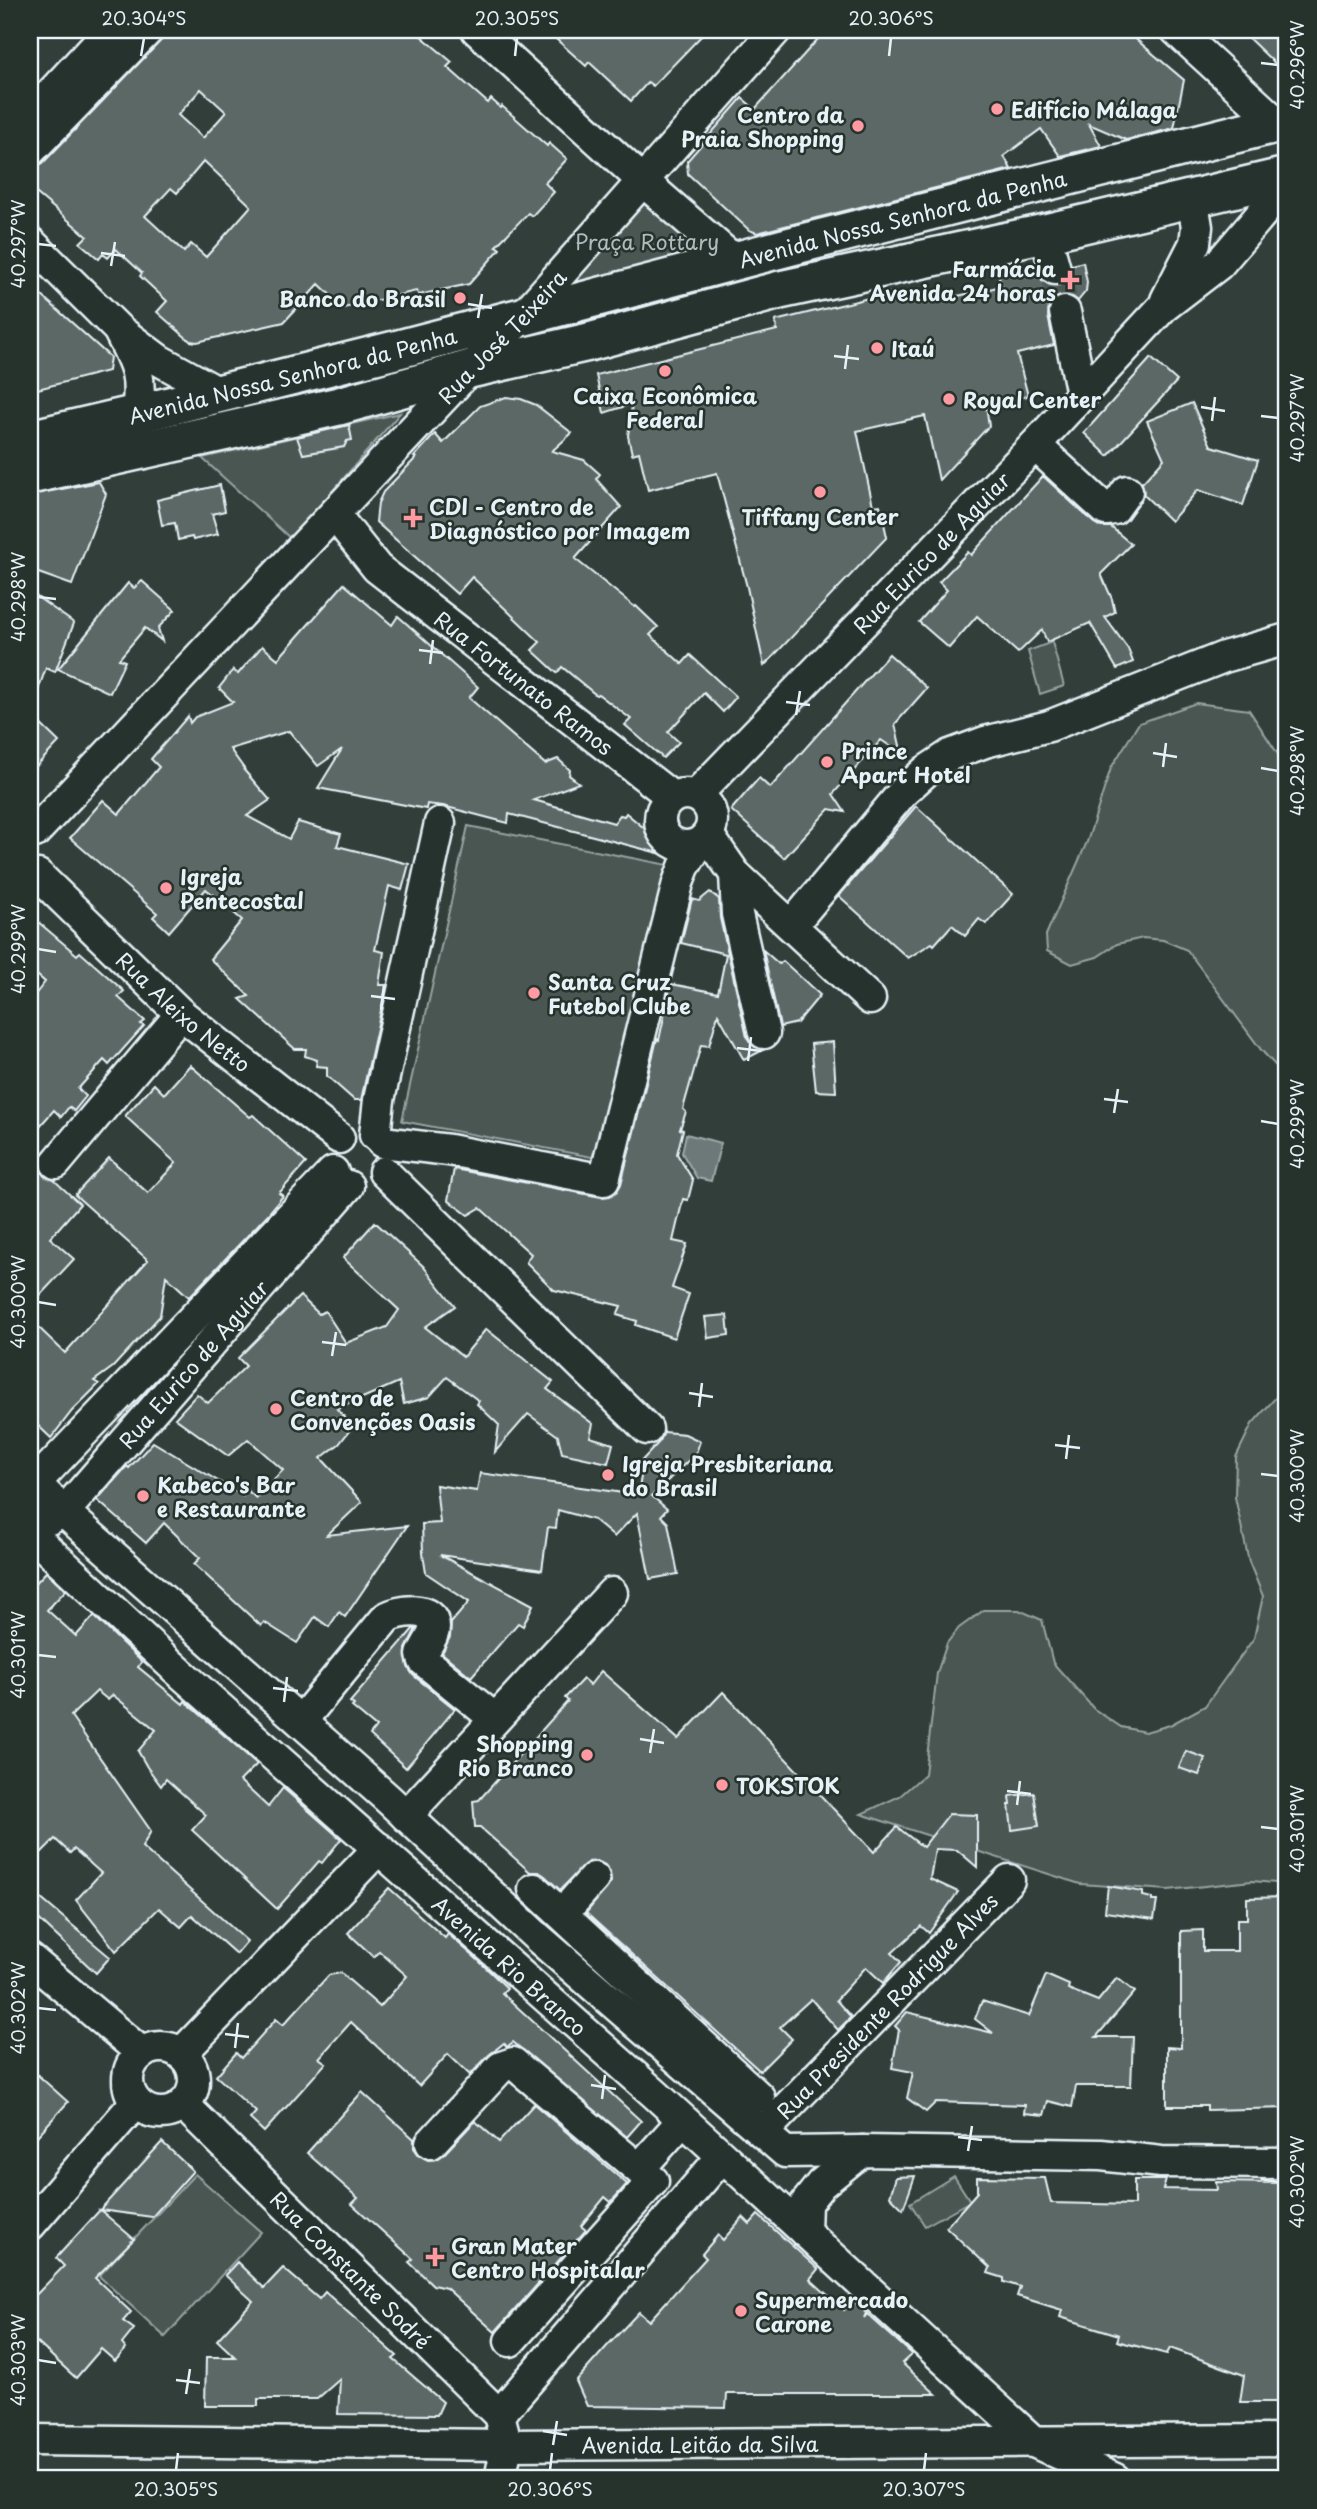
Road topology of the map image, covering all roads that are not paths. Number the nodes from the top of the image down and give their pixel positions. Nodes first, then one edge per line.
1 (110, 30) edge
2 (148, 30) edge
3 (477, 30) edge
4 (776, 30) edge
5 (1176, 30) edge
6 (30, 116) edge
7 (1284, 120) edge
8 (30, 151) edge
9 (1287, 176) edge
10 (643, 182) junction
11 (1287, 184) edge
12 (1192, 197) junction
13 (1102, 218) junction
14 (1045, 233) junction
15 (30, 242) edge
16 (1195, 243) junction
17 (735, 261) junction
18 (1219, 264) junction
19 (1055, 269) tunnel mouth
20 (780, 290) junction
21 (1163, 307) junction
22 (1065, 312) tunnel mouth
23 (524, 314) junction
24 (119, 330) junction
25 (470, 369) junction
26 (219, 393) junction
27 (1082, 394) junction
28 (137, 414) junction
29 (30, 439) edge
30 (1035, 445) junction
31 (30, 475) edge
32 (1127, 491) dead end
33 (335, 515) junction
34 (313, 539) junction
35 (377, 568) junction
36 (1287, 639) edge
37 (684, 796) junction
38 (440, 823) dead end
39 (33, 830) edge
40 (703, 839) junction
41 (735, 874) junction
42 (34, 879) edge
43 (792, 925) junction
44 (870, 999) dead end
45 (181, 1014) junction
46 (764, 1033) dead end
47 (339, 1138) junction
48 (378, 1139) junction
49 (56, 1163) dead end
50 (384, 1172) junction
51 (340, 1179) junction
52 (647, 1429) dead end
53 (33, 1481) edge
54 (64, 1512) junction
55 (30, 1513) edge
56 (30, 1530) edge
57 (612, 1593) dead end
58 (495, 1719) junction
59 (301, 1721) junction
60 (406, 1816) junction
61 (379, 1848) junction
62 (594, 1878) dead end
63 (1009, 1880) dead end
64 (534, 1889) dead end
65 (562, 1914) junction
66 (30, 1959) edge
67 (142, 2053) junction
68 (181, 2054) junction
69 (740, 2091) junction
70 (136, 2102) junction
71 (183, 2104) junction
72 (682, 2121) junction
73 (763, 2132) junction
74 (1287, 2142) edge
75 (431, 2143) dead end
76 (862, 2151) junction
77 (1101, 2155) junction
78 (722, 2157) junction
79 (1287, 2163) edge
80 (640, 2168) junction
81 (30, 2225) edge
82 (804, 2232) junction
83 (510, 2341) dead end
84 (987, 2400) junction
85 (499, 2415) junction
86 (30, 2440) edge
87 (1287, 2440) edge
88 (974, 2442) junction
89 (1034, 2442) junction
90 (507, 2445) junction
91 (500, 2479) edge
92 (1115, 2479) edge

1 - 6 street
2 - 8 street
3 - 10 street
4 - 10 street, Rua José Teixeira
5 - 7 street
7 - 13 main road
7 - 17 main road, Avenida Nossa Senhora da Penha
9 - 12 main road, Avenida Nossa Senhora da Penha
10 - 17 street
10 - 23 street, Rua José Teixeira
11 - 18 street, Rua Eurico de Aguiar
12 - 13 main road, Avenida Nossa Senhora da Penha
12 - 16 street, Rua Eurico de Aguiar
13 - 14 main road, Avenida Nossa Senhora da Penha
14 - 19 street
14 - 20 main road, Avenida Nossa Senhora da Penha
15 - 24 street
16 - 18 street
16 - 21 street, Rua Eurico de Aguiar
17 - 20 main road
17 - 23 main road, Avenida Nossa Senhora da Penha
18 - 21 street, Rua Eurico de Aguiar
20 - 25 main road, Avenida Nossa Senhora da Penha
21 - 27 street, Rua Eurico de Aguiar
22 - 27 street
23 - 25 street, Rua José Teixeira
23 - 26 main road, Avenida Nossa Senhora da Penha
24 - 26 street
24 - 28 street
25 - 31 main road, Avenida Nossa Senhora da Penha
25 - 33 street, Rua José Teixeira
26 - 28 main road, Avenida Nossa Senhora da Penha
27 - 30 street, Rua Eurico de Aguiar
28 - 29 main road, Avenida Nossa Senhora da Penha
30 - 32 street
30 - 37 street, Rua Eurico de Aguiar
33 - 34 street
33 - 35 street, Rua Fortunato Ramos
34 - 35 street, Rua Fortunato Ramos
34 - 39 street
35 - 37 street, Rua Fortunato Ramos
36 - 43 street
37 - 40 street
37 - 40 street
38 - 48 street
39 - 42 street
40 - 41 street
40 - 48 street
41 - 43 street
41 - 46 street
42 - 45 street, Rua Aleixo Netto
43 - 44 street
45 - 47 street, Rua Aleixo Netto
45 - 49 street
47 - 48 street
47 - 51 street
48 - 50 street
50 - 51 street
50 - 52 street
51 - 53 street, Rua Eurico de Aguiar
51 - 54 street, Rua Eurico de Aguiar
53 - 54 street, Avenida Rio Branco
53 - 55 street
54 - 56 street, Rua Eurico de Aguiar
54 - 59 street, Avenida Rio Branco
56 - 61 street, Avenida Rio Branco
57 - 58 street
58 - 59 street
58 - 60 street
59 - 60 street, Avenida Rio Branco
60 - 69 street, Avenida Rio Branco
61 - 68 street
61 - 72 street, Avenida Rio Branco
62 - 65 street
63 - 73 street, Rua Presidente Rodrigue Alves
64 - 65 street
65 - 69 street
66 - 67 street
67 - 68 street
67 - 70 street
68 - 71 street
69 - 73 street, Avenida Rio Branco
70 - 71 street
70 - 81 street
71 - 85 street, Rua Constante Sodré
72 - 78 street, Avenida Rio Branco
72 - 80 street
73 - 76 street, Avenida Rio Branco
74 - 77 street
75 - 80 street
76 - 77 street
76 - 82 street
77 - 79 street
78 - 82 street, Avenida Rio Branco
78 - 85 street
80 - 83 street
82 - 84 street, Avenida Rio Branco
84 - 88 street
84 - 89 street, Avenida Rio Branco
85 - 90 street
86 - 90 street, Avenida Leitão da Silva
87 - 89 street, Avenida Leitão da Silva
88 - 89 street, Avenida Leitão da Silva
88 - 90 street, Avenida Leitão da Silva
89 - 92 street
90 - 91 street

